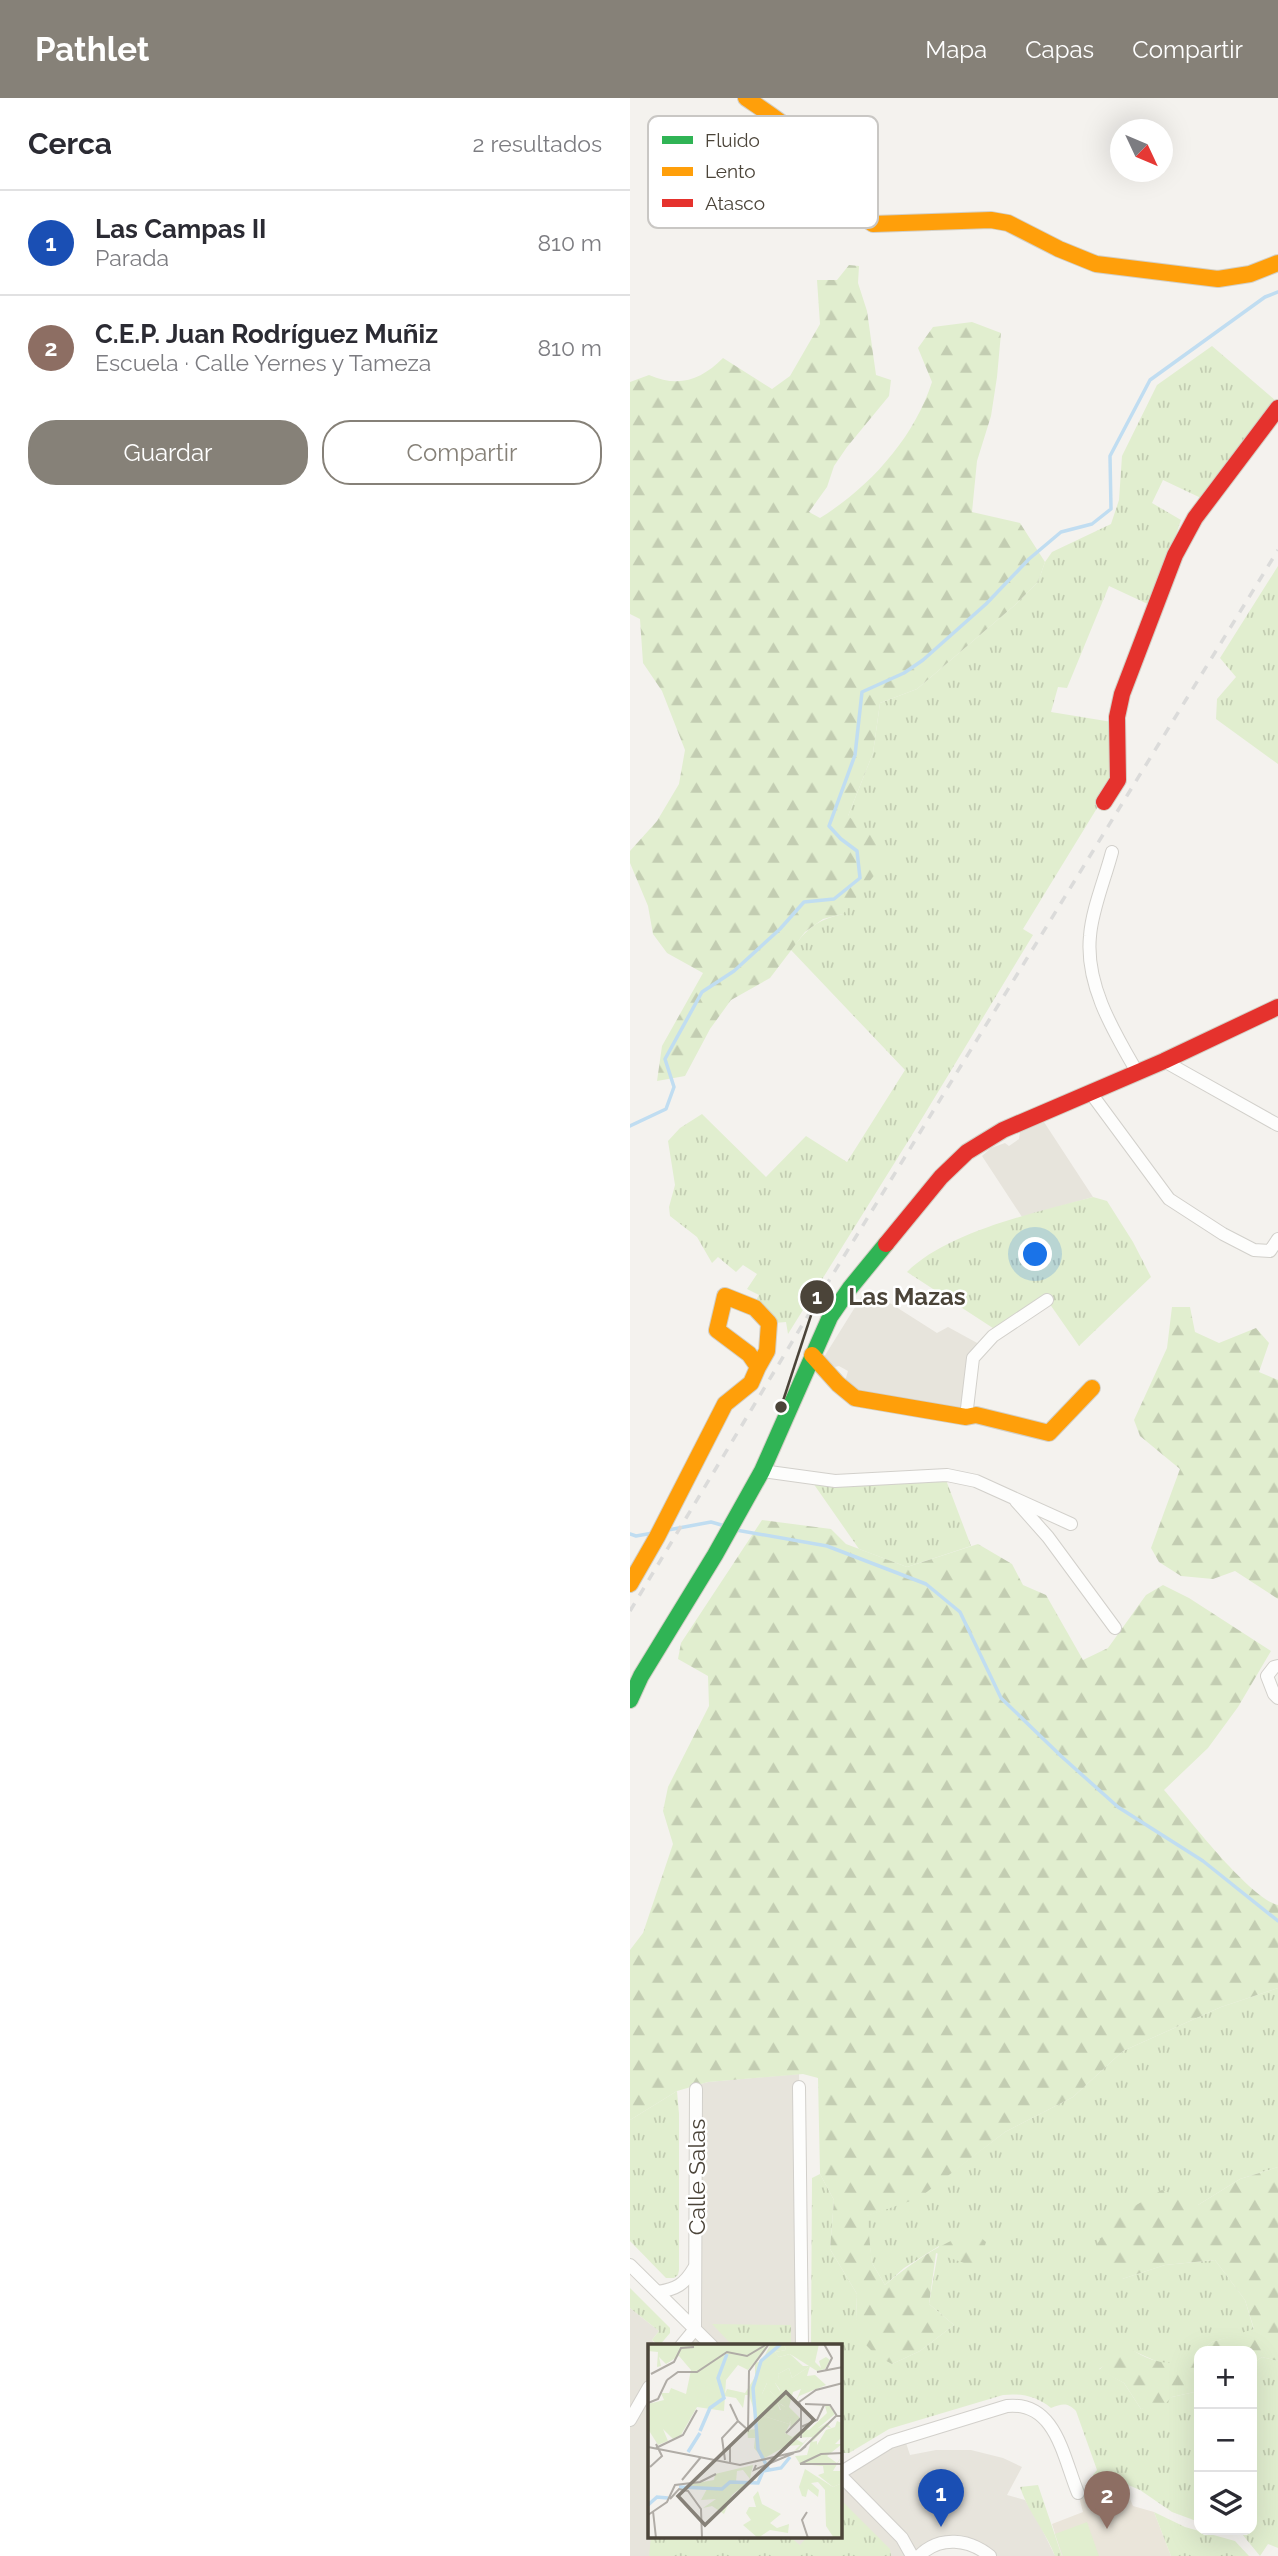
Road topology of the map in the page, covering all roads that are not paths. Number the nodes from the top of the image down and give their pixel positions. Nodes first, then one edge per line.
1 (746, 98) edge
2 (772, 116) edge
3 (878, 224) edge
4 (1278, 262) edge
5 (1278, 408) edge
6 (1104, 802) dead end
7 (1112, 852) dead end
8 (1278, 1007) edge
9 (1164, 1061) junction
10 (1137, 1072) junction
11 (1090, 1092) junction
12 (1278, 1125) edge
13 (1278, 1239) edge
14 (1047, 1300) dead end
15 (812, 1355) junction
16 (758, 1367) dead end
17 (1092, 1388) dead end
18 (966, 1417) junction
19 (762, 1471) junction
20 (1011, 1496) junction
21 (1071, 1524) dead end
22 (630, 1584) edge
23 (1115, 1628) dead end
24 (1278, 1666) edge
25 (1278, 1698) edge
26 (630, 1700) edge
27 (799, 2087) dead end
28 (696, 2089) dead end
29 (630, 2264) edge
30 (695, 2265) junction
31 (658, 2292) junction
32 (695, 2329) junction
33 (683, 2344) edge
34 (710, 2344) edge
35 (802, 2344) edge
36 (648, 2389) edge
37 (630, 2420) edge
38 (842, 2473) edge
39 (842, 2476) edge
40 (1079, 2493) dead end
41 (919, 2554) edge
42 (990, 2556) edge

1 - 2 street
3 - 4 street
5 - 6 street
7 - 10 street
8 - 9 street
9 - 10 street
9 - 12 street
10 - 11 street
11 - 13 street
11 - 15 street
14 - 18 street
15 - 18 street
15 - 19 street
16 - 22 street
17 - 18 street
19 - 20 street
19 - 26 street
20 - 21 street
20 - 23 street
24 - 25 street
27 - 35 street
28 - 30 street, Calle Salas
29 - 31 street
30 - 31 street, Calle Salas
30 - 32 street, Calle Salas
31 - 32 street
32 - 33 street
32 - 34 street
36 - 37 street
38 - 40 street
39 - 41 street
41 - 42 street

